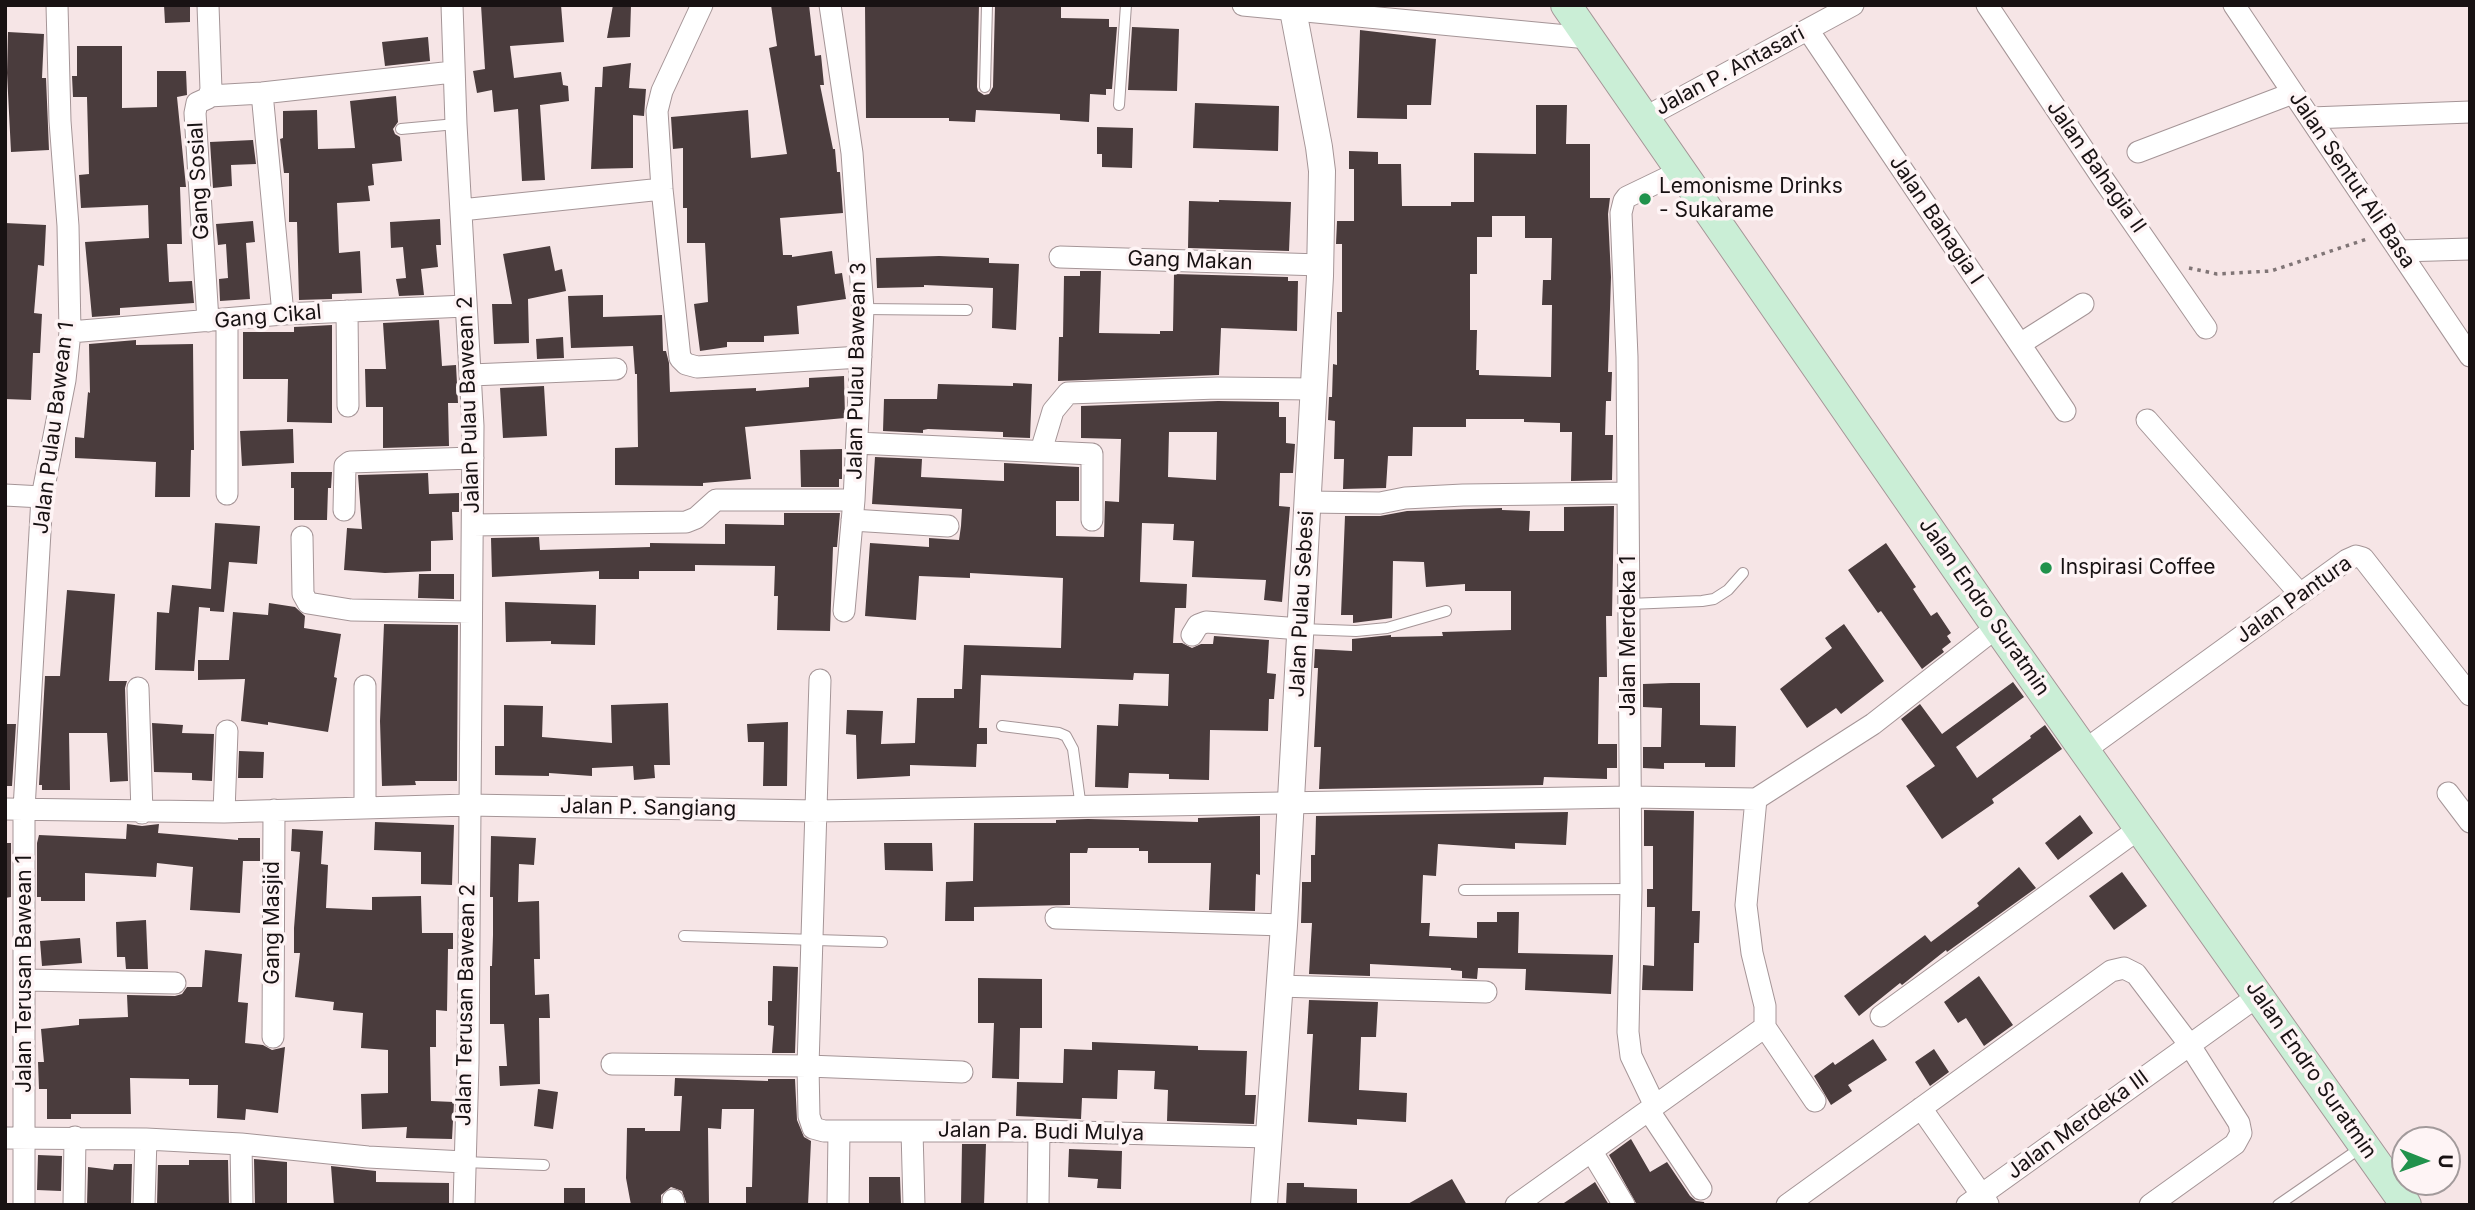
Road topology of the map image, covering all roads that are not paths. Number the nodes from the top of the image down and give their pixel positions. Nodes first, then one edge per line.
1 (57, 5) edge
2 (208, 5) edge
3 (452, 5) edge
4 (702, 5) edge
5 (830, 5) edge
6 (987, 5) edge
7 (1126, 5) edge
8 (1243, 5) edge
9 (1566, 5) edge
10 (1853, 5) edge
11 (1987, 5) edge
12 (2234, 5) edge
13 (1292, 8) edge
14 (1815, 18) edge
15 (1588, 38) junction
16 (453, 72) junction
17 (985, 87) dead end
18 (262, 93) junction
19 (2293, 93) junction
20 (209, 96) junction
21 (1119, 105) dead end
22 (2470, 112) edge
23 (1644, 118) junction
24 (2311, 118) junction
25 (456, 124) junction
26 (401, 129) dead end
27 (2138, 152) dead end
28 (1681, 171) junction
29 (662, 189) junction
30 (461, 210) junction
31 (2470, 249) edge
32 (2399, 251) junction
33 (1060, 257) dead end
34 (1321, 265) junction
35 (2083, 304) dead end
36 (466, 306) junction
37 (863, 309) junction
38 (967, 310) dead end
39 (347, 311) junction
40 (283, 314) junction
41 (218, 321) junction
42 (2206, 328) dead end
43 (70, 332) junction
44 (2020, 344) junction
45 (2470, 355) edge
46 (861, 357) junction
47 (616, 369) dead end
48 (471, 375) junction
49 (1314, 389) junction
50 (348, 406) dead end
51 (2065, 411) dead end
52 (2147, 420) dead end
53 (857, 443) junction
54 (1041, 451) junction
55 (473, 458) junction
56 (1628, 493) junction
57 (227, 494) dead end
58 (5, 495) edge
59 (42, 497) junction
60 (1308, 502) junction
61 (344, 510) dead end
62 (853, 510) junction
63 (1092, 520) dead end
64 (473, 525) junction
65 (948, 526) dead end
66 (302, 537) dead end
67 (1744, 573) dead end
68 (2300, 594) junction
69 (1629, 604) junction
70 (844, 611) dead end
71 (1446, 611) dead end
72 (471, 612) junction
73 (1997, 627) junction
74 (1301, 629) junction
75 (1192, 635) dead end
76 (820, 680) dead end
77 (365, 686) dead end
78 (138, 688) dead end
79 (2470, 695) edge
80 (1002, 726) dead end
81 (227, 731) dead end
82 (2085, 750) junction
83 (2448, 793) dead end
84 (1630, 797) junction
85 (1756, 799) junction
86 (1290, 802) junction
87 (468, 805) junction
88 (365, 808) junction
89 (1081, 808) junction
90 (15, 809) edge
91 (274, 810) junction
92 (816, 811) junction
93 (223, 812) junction
94 (142, 813) junction
95 (2470, 822) edge
96 (2140, 828) junction
97 (1631, 889) junction
98 (1464, 890) dead end
99 (1056, 918) dead end
100 (1284, 925) junction
101 (684, 936) dead end
102 (811, 941) junction
103 (882, 942) dead end
104 (26, 980) junction
105 (175, 983) dead end
106 (1278, 986) junction
107 (1486, 992) dead end
108 (2258, 996) junction
109 (1881, 1016) dead end
110 (1765, 1027) junction
111 (273, 1037) dead end
112 (2189, 1044) junction
113 (612, 1064) dead end
114 (808, 1066) junction
115 (962, 1072) dead end
116 (1815, 1101) dead end
117 (1652, 1108) junction
118 (1921, 1108) junction
119 (839, 1131) junction
120 (912, 1131) junction
121 (1039, 1131) junction
122 (75, 1137) junction
123 (1268, 1137) junction
124 (15, 1138) edge
125 (146, 1139) junction
126 (241, 1144) junction
127 (2364, 1145) junction
128 (1592, 1152) junction
129 (464, 1162) junction
130 (544, 1165) dead end
131 (1701, 1189) dead end
132 (1979, 1201) edge
133 (1520, 1203) edge
134 (24, 1205) edge
135 (74, 1205) edge
136 (144, 1205) edge
137 (242, 1205) edge
138 (464, 1205) edge
139 (838, 1205) edge
140 (914, 1205) edge
141 (1038, 1205) edge
142 (1264, 1205) edge
143 (1624, 1205) edge
144 (1787, 1205) edge
145 (2150, 1205) edge
146 (2278, 1205) edge
147 (2406, 1205) edge

1 - 43 street, Jalan Pulau Bawean 1
2 - 20 street, Gang Sosial
3 - 16 street, Jalan Pulau Bawean 2
4 - 29 street
5 - 37 street, Jalan Pulau Bawean 3
6 - 17 lane
7 - 21 lane
8 - 13 street
9 - 15 main road, Jalan Endro Suratmin
10 - 14 street, Jalan P. Antasari
11 - 42 street, Jalan Bahagia II
12 - 19 street, Jalan Sentut Ali Basa
13 - 15 street
13 - 34 street, Jalan Pulau Sebesi
14 - 23 street, Jalan P. Antasari
14 - 44 street, Jalan Bahagia I
15 - 23 main road, Jalan Endro Suratmin
16 - 18 street
16 - 25 street, Jalan Pulau Bawean 2
18 - 20 street
18 - 40 street
19 - 24 street, Jalan Sentut Ali Basa
19 - 27 street
20 - 41 street, Gang Sosial
22 - 24 street
23 - 28 main road, Jalan Endro Suratmin
24 - 32 street, Jalan Sentut Ali Basa
25 - 26 lane
25 - 30 street, Jalan Pulau Bawean 2
28 - 56 street, Jalan Merdeka 1
28 - 73 main road, Jalan Endro Suratmin
29 - 30 street
29 - 46 street
30 - 36 street, Jalan Pulau Bawean 2
31 - 32 street
32 - 45 street, Jalan Sentut Ali Basa
33 - 34 street, Gang Makan
34 - 49 street, Jalan Pulau Sebesi
35 - 44 street
36 - 39 street, Gang Cikal
36 - 48 street, Jalan Pulau Bawean 2
37 - 38 lane
37 - 46 street, Jalan Pulau Bawean 3
39 - 40 street, Gang Cikal
39 - 50 street
40 - 41 street, Gang Cikal
41 - 43 street, Gang Cikal
41 - 57 street, Gang Sosial
43 - 59 street, Jalan Pulau Bawean 1
44 - 51 street, Jalan Bahagia I
46 - 53 street, Jalan Pulau Bawean 3
47 - 48 street
48 - 55 street, Jalan Pulau Bawean 2
49 - 54 street
49 - 60 street, Jalan Pulau Sebesi
52 - 68 street
53 - 54 street
53 - 62 street, Jalan Pulau Bawean 3
54 - 63 street
55 - 61 street
55 - 64 street, Jalan Pulau Bawean 2
56 - 60 street
56 - 69 street, Jalan Merdeka 1
58 - 59 street
59 - 90 street, Jalan Pulau Bawean 1
60 - 74 street, Jalan Pulau Sebesi
62 - 64 street
62 - 65 street
62 - 70 street, Jalan Pulau Bawean 3
64 - 72 street, Jalan Pulau Bawean 2
66 - 72 street
67 - 69 lane
68 - 79 street, Jalan Pantura
68 - 82 street, Jalan Pantura
69 - 84 street, Jalan Merdeka 1
71 - 74 lane
72 - 87 street, Jalan Pulau Bawean 2
73 - 82 main road, Jalan Endro Suratmin
73 - 85 street
74 - 75 street
74 - 86 street, Jalan Pulau Sebesi
76 - 92 street
77 - 88 street
78 - 94 street
80 - 89 lane
81 - 93 street
82 - 96 main road, Jalan Endro Suratmin
83 - 95 street
84 - 85 street
84 - 86 street
84 - 97 street, Jalan Merdeka 1
85 - 110 street
86 - 89 street, Jalan P. Sangiang
86 - 100 street, Jalan Pulau Sebesi
87 - 88 street, Jalan P. Sangiang
87 - 92 street, Jalan P. Sangiang
87 - 129 street, Jalan Terusan Bawean 2
88 - 91 street, Jalan P. Sangiang
89 - 92 street, Jalan P. Sangiang
90 - 94 street, Jalan P. Sangiang
90 - 104 street, Jalan Terusan Bawean 1
91 - 93 street, Jalan P. Sangiang
91 - 111 street, Gang Masjid
92 - 102 street
93 - 94 street, Jalan P. Sangiang
96 - 108 main road, Jalan Endro Suratmin
96 - 109 street
97 - 98 lane
97 - 117 street, Jalan Merdeka 1
99 - 100 street
100 - 106 street, Jalan Pulau Sebesi
101 - 102 lane
102 - 103 lane
102 - 114 street
104 - 105 street
104 - 124 street, Jalan Terusan Bawean 1
106 - 107 street
106 - 123 street, Jalan Pulau Sebesi
108 - 112 street, Jalan Merdeka III
108 - 127 main road, Jalan Endro Suratmin
110 - 116 street
110 - 117 street
112 - 118 street
112 - 132 street, Jalan Merdeka III
112 - 145 street
113 - 114 street
114 - 115 street
114 - 119 street, Jalan Pa. Budi Mulya
117 - 128 street
117 - 131 street, Jalan Merdeka 1
118 - 132 street
118 - 144 street
119 - 120 street, Jalan Pa. Budi Mulya
119 - 139 street
120 - 121 street, Jalan Pa. Budi Mulya
120 - 140 street
121 - 123 street, Jalan Pa. Budi Mulya
121 - 141 street
122 - 124 street
122 - 125 street
122 - 135 street
123 - 142 street, Jalan Pulau Sebesi
124 - 134 street, Jalan Terusan Bawean 1
125 - 126 street
125 - 136 street
126 - 129 street
126 - 137 street
127 - 146 lane
127 - 147 main road, Jalan Endro Suratmin
128 - 133 street
128 - 143 street
129 - 130 lane
129 - 138 street, Jalan Terusan Bawean 2

